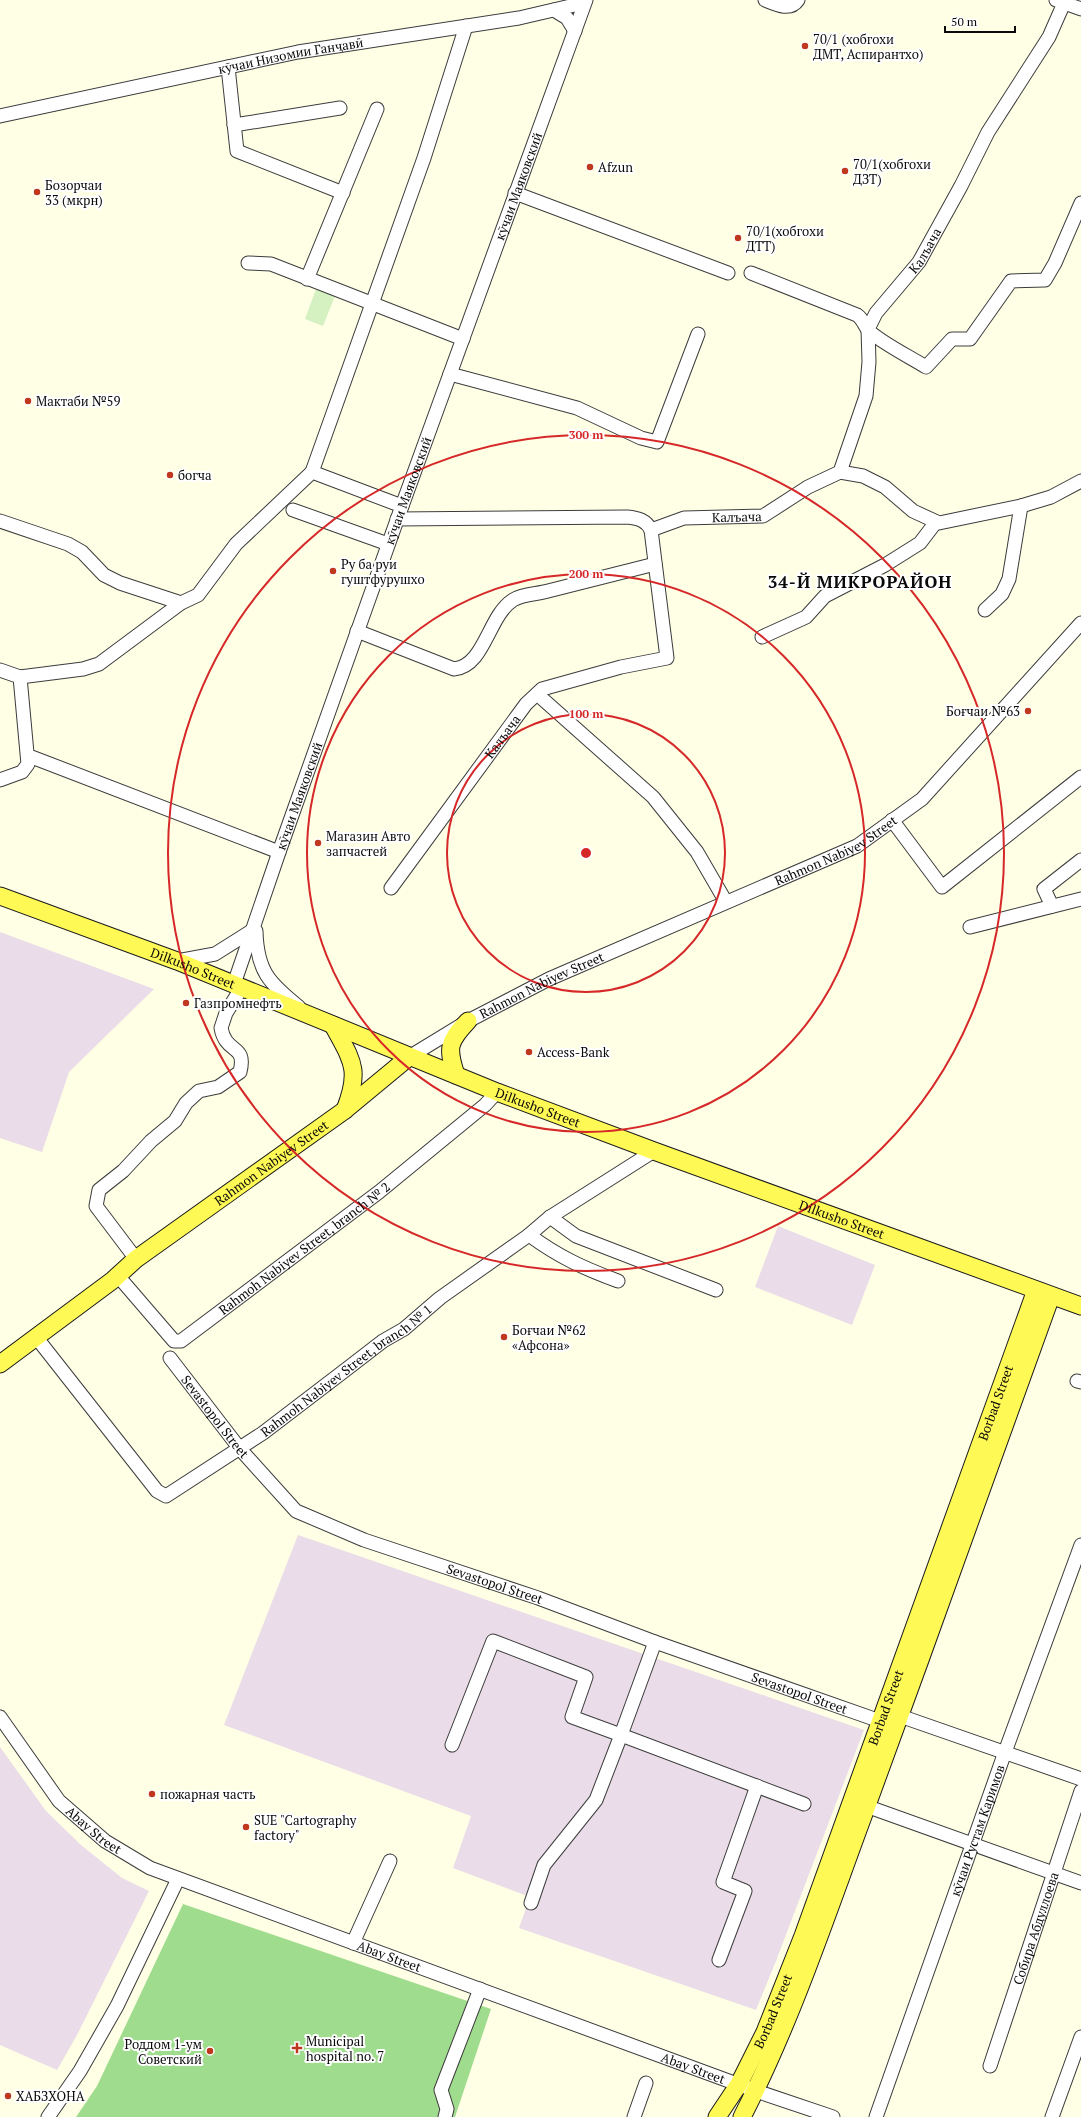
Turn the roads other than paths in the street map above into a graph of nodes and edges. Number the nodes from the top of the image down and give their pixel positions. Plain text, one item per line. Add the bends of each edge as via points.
1 (582, 0) edge
2 (586, 0) edge
3 (765, 0) edge
4 (798, 0) edge
5 (1060, 2) edge
6 (1081, 9) edge
7 (554, 10) junction
8 (466, 26) junction
9 (575, 30) junction
10 (228, 67) junction
11 (340, 108) dead end
12 (377, 108) dead end
13 (0, 116) edge
14 (234, 125) junction
15 (343, 192) junction
16 (515, 194) junction
17 (1081, 203) edge
18 (248, 263) dead end
19 (728, 273) dead end
20 (751, 273) dead end
21 (307, 279) junction
22 (372, 304) junction
23 (868, 329) junction
24 (698, 334) dead end
25 (462, 339) junction
26 (450, 374) junction
27 (312, 472) junction
28 (840, 472) junction
29 (1081, 481) edge
30 (402, 506) junction
31 (1021, 506) junction
32 (293, 510) dead end
33 (397, 519) junction
34 (0, 521) edge
35 (936, 522) junction
36 (651, 530) junction
37 (388, 544) junction
38 (655, 564) junction
39 (181, 603) junction
40 (985, 610) dead end
41 (1081, 623) edge
42 (357, 631) junction
43 (762, 637) dead end
44 (0, 670) edge
45 (20, 677) junction
46 (537, 694) junction
47 (29, 756) junction
48 (1081, 777) edge
49 (0, 780) edge
50 (892, 820) junction
51 (278, 852) junction
52 (1081, 860) edge
53 (391, 888) dead end
54 (0, 896) edge
55 (1081, 899) edge
56 (726, 902) junction
57 (1052, 906) junction
58 (254, 926) junction
59 (970, 927) dead end
60 (177, 961) junction
61 (238, 986) junction
62 (308, 1014) junction
63 (468, 1021) junction
64 (333, 1025) junction
65 (409, 1057) junction
66 (456, 1076) junction
67 (497, 1092) junction
68 (345, 1110) junction
69 (654, 1151) junction
70 (550, 1217) junction
71 (529, 1235) junction
72 (136, 1260) junction
73 (118, 1276) junction
74 (618, 1281) dead end
75 (716, 1290) dead end
76 (1044, 1293) junction
77 (1081, 1306) edge
78 (36, 1337) junction
79 (170, 1358) dead end
80 (0, 1364) edge
81 (240, 1449) junction
82 (1081, 1545) edge
83 (655, 1642) junction
84 (900, 1716) junction
85 (0, 1717) edge
86 (880, 1721) junction
87 (621, 1735) junction
88 (452, 1745) dead end
89 (1005, 1752) junction
90 (1081, 1779) edge
91 (757, 1786) junction
92 (1081, 1791) edge
93 (804, 1804) dead end
94 (866, 1806) junction
95 (973, 1844) junction
96 (390, 1861) dead end
97 (1054, 1873) junction
98 (178, 1880) junction
99 (1081, 1883) edge
100 (531, 1903) dead end
101 (354, 1943) junction
102 (719, 1960) dead end
103 (480, 1989) junction
104 (1081, 2037) edge
105 (990, 2066) dead end
106 (646, 2083) dead end
107 (739, 2084) junction
108 (756, 2091) junction
109 (48, 2117) edge
110 (445, 2117) edge
111 (634, 2117) edge
112 (717, 2117) edge
113 (742, 2117) edge
114 (833, 2117) edge
115 (876, 2117) edge
116 (1052, 2117) edge

1 - 7 street, кӯчаи Низомии Ганҷавӣ via 575,5
2 - 9 street, кӯчаи Маяковский
3 - 4 street via 790,6
5 - 6 street
5 - 23 street, Калъача via 1049,37 988,132 919,262 876,313
7 - 8 street, кӯчаи Низомии Ганҷавӣ
7 - 9 street via 567,18
8 - 10 street, кӯчаи Низомии Ганҷавӣ via 298,52
8 - 22 street via 424,158
9 - 16 street, кӯчаи Маяковский
10 - 13 street, кӯчаи Низомии Ганҷавӣ
10 - 14 street
11 - 14 street
12 - 15 street
14 - 15 street via 237,151
15 - 21 street
16 - 19 street
16 - 25 street, кӯчаи Маяковский
17 - 23 street via 1045,280 1011,281 970,339 952,339 926,367
18 - 21 street via 270,264
20 - 23 street via 857,315
21 - 22 street
22 - 25 street
22 - 27 street
23 - 28 street, Калъача via 866,396
24 - 26 street via 657,442 641,438 577,408
25 - 26 street, кӯчаи Маяковский
26 - 30 street, кӯчаи Маяковский
27 - 30 street
27 - 39 street via 236,544 198,595
28 - 35 street via 863,476 884,487 913,511
28 - 36 street, Калъача via 808,487 763,516 684,518
29 - 31 street via 1051,497
30 - 33 street, кӯчаи Маяковский
31 - 35 street
31 - 40 street via 1009,579 1002,594
32 - 37 street
33 - 36 street via 628,517 639,518 648,524
33 - 37 street, кӯчаи Маяковский
34 - 39 street via 68,544 82,552 104,575 120,583
35 - 43 street via 920,543 885,565 824,596 806,617
36 - 38 street, Калъача
37 - 42 street, кӯчаи Маяковский
38 - 42 street via 513,600 495,619 488,637 467,666 461,669 454,669
38 - 46 street, Калъача via 667,658 575,679 542,689
39 - 45 street via 99,664 83,669
41 - 50 street, Rahmon Nabiyev Street via 922,798
42 - 51 street, кӯчаи Маяковский
44 - 45 street
45 - 47 street
46 - 53 street, Калъача via 526,704
46 - 56 street via 653,797 698,852
47 - 49 street via 28,764 22,772
47 - 51 street
48 - 50 street via 942,887
50 - 56 street, Rahmon Nabiyev Street via 857,846
51 - 58 street, кӯчаи Маяковский
52 - 57 street via 1044,889
54 - 60 main road, Dilkusho Street
55 - 57 street
56 - 63 street, Rahmon Nabiyev Street via 556,975
57 - 59 street
58 - 60 street via 215,954
58 - 61 street, кӯчаи Маяковский
58 - 62 street via 256,948 263,971 274,988
60 - 61 main road, Dilkusho Street
61 - 62 main road, Dilkusho Street
61 - 72 street, кӯчаи Маяковский via 221,1028 228,1044 240,1053 243,1060 240,1072 218,1087 199,1091 186,1103 175,1121 151,1141 123,1171 99,1190 96,1206
62 - 64 main road, Dilkusho Street
63 - 65 street, Rahmon Nabiyev Street
63 - 66 main road via 454,1036 450,1047
64 - 65 main road, Dilkusho Street
64 - 68 main road via 351,1058 355,1074
65 - 66 main road, Dilkusho Street
65 - 68 main road, Rahmon Nabiyev Street
66 - 67 main road, Dilkusho Street
67 - 69 main road, Dilkusho Street
67 - 73 street, Rahmoh Nabiyev Street, branch № 2 via 485,1105 379,1192 181,1342 174,1341
68 - 72 main road, Rahmon Nabiyev Street
69 - 70 street, Rahmoh Nabiyev Street, branch № 1
69 - 76 main road, Dilkusho Street
70 - 71 street, Rahmoh Nabiyev Street, branch № 1
70 - 75 street via 576,1236
71 - 74 street via 576,1265
71 - 81 street, Rahmoh Nabiyev Street, branch № 1 via 440,1298 404,1329 383,1341
72 - 73 main road, Rahmon Nabiyev Street
73 - 78 main road, Rahmon Nabiyev Street
76 - 77 main road, Dilkusho Street
76 - 84 main road, Borbad Street
76 - 86 main road, Borbad Street
78 - 80 main road, Rahmon Nabiyev Street
78 - 81 street, Rahmoh Nabiyev Street, branch № 1 via 161,1494 166,1496
79 - 81 street, Sevastopol Street
81 - 83 street, Sevastopol Street via 296,1511 364,1540 538,1598
82 - 89 street, кӯчаи Рустам Каримов
83 - 86 street, Sevastopol Street
83 - 87 street
84 - 89 street
84 - 94 main road, Borbad Street
85 - 98 street, Abay Street via 59,1801 105,1841 150,1868
86 - 107 main road, Borbad Street via 803,1936 765,2032
87 - 88 street via 572,1717 586,1677 493,1640
87 - 91 street
87 - 100 street via 596,1800 544,1865
89 - 90 street
89 - 95 street, кӯчаи Рустам Каримов
91 - 93 street
91 - 102 street via 723,1882 745,1890
92 - 97 street, Собира Абдуллоева
94 - 95 street
94 - 108 main road, Borbad Street via 795,1999
95 - 97 street
95 - 115 street, кӯчаи Рустам Каримов
96 - 101 street
97 - 99 street
97 - 105 street, Собира Абдуллоева
98 - 101 street, Abay Street
98 - 109 street via 117,2006 80,2071
101 - 103 street, Abay Street
103 - 107 street, Abay Street
103 - 110 street via 441,2090 447,2110
104 - 116 street
106 - 111 street
107 - 108 street, Abay Street
107 - 112 main road, Borbad Street
108 - 113 main road, Borbad Street
108 - 114 street, Abay Street

